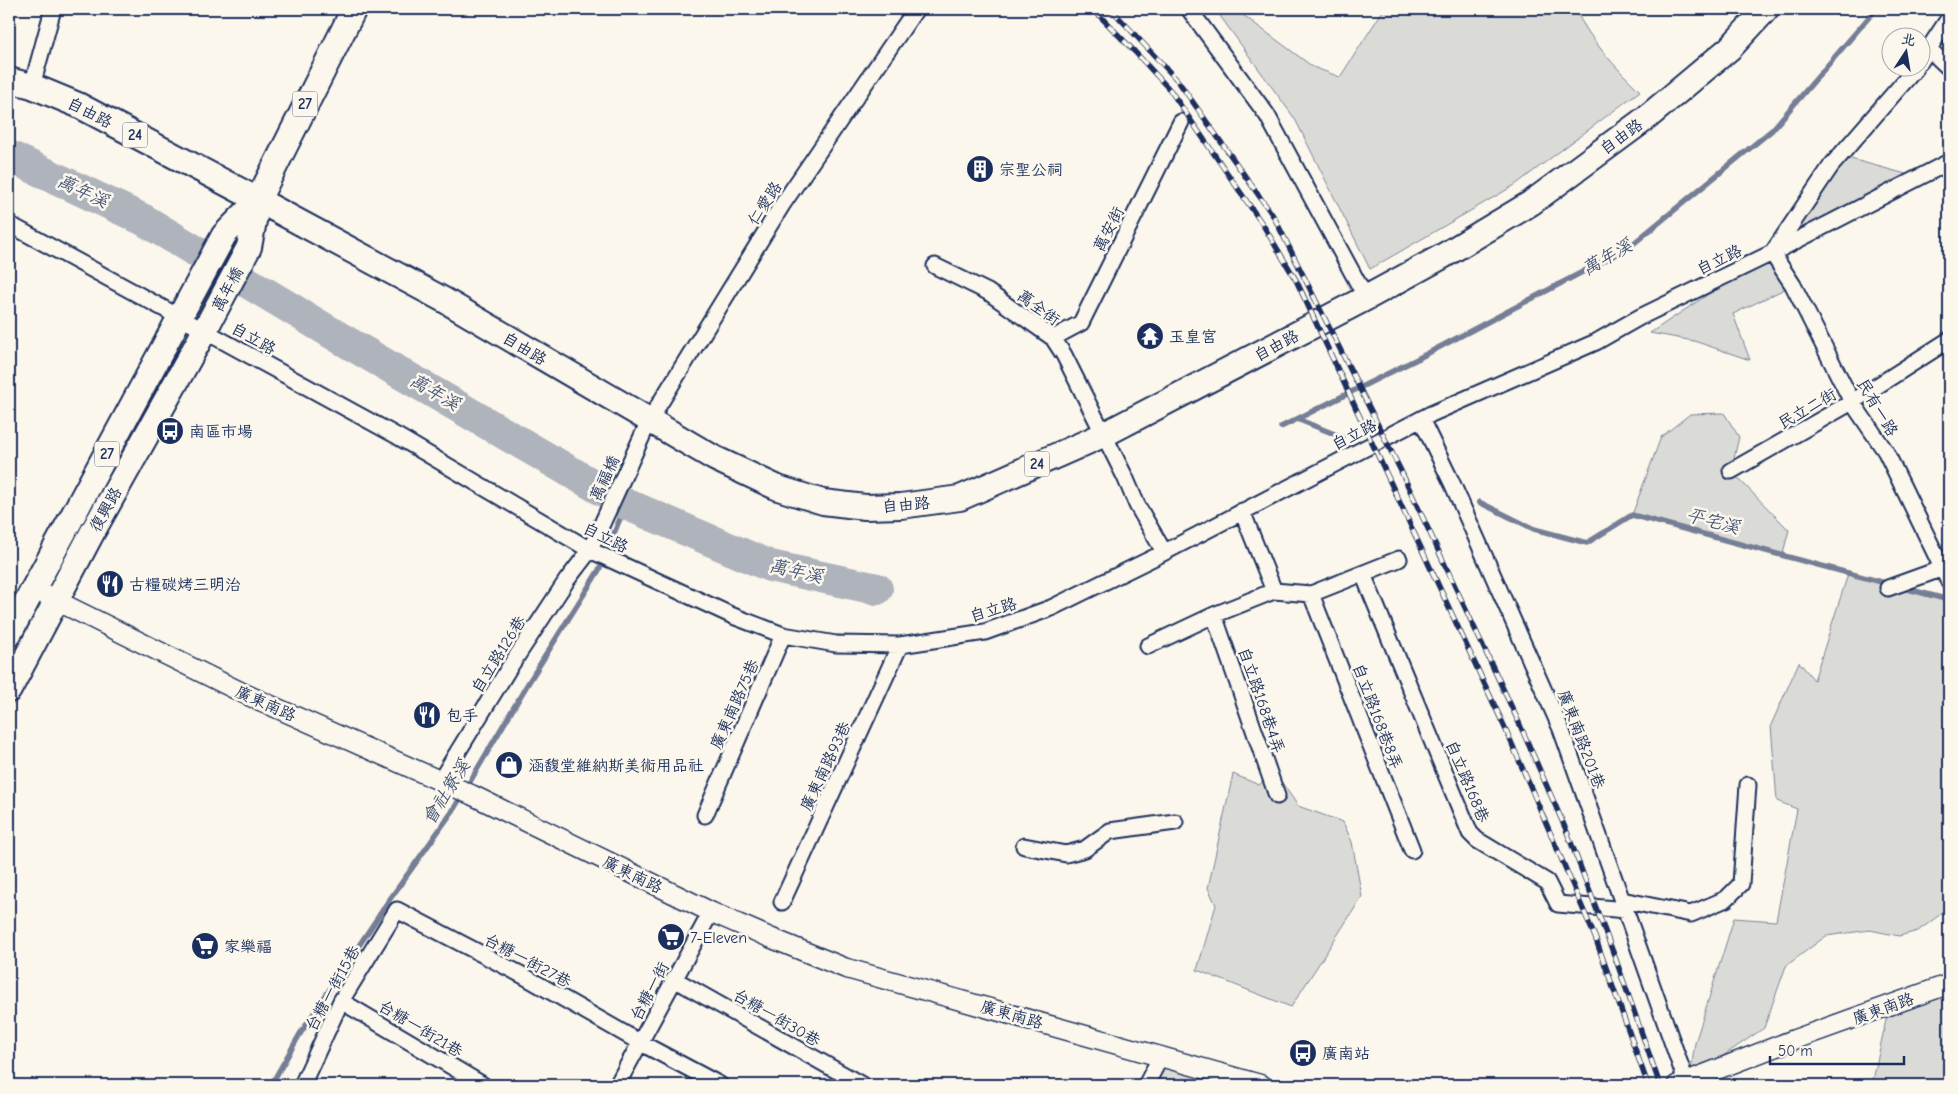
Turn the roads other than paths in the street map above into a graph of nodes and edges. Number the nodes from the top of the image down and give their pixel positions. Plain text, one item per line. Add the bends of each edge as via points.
1 (53, 9) edge
2 (354, 9) edge
3 (916, 9) edge
4 (1189, 9) edge
5 (1766, 9) edge
6 (1949, 18) edge
7 (1930, 47) edge
8 (1930, 58) edge
9 (1949, 68) edge
10 (1907, 78) edge
11 (9, 80) edge
12 (32, 86) junction
13 (1181, 122) dead end
14 (1949, 162) edge
15 (258, 200) junction
16 (9, 224) edge
17 (1772, 253) junction
18 (935, 266) dead end
19 (1366, 298) junction
20 (179, 317) junction
21 (204, 331) junction
22 (1053, 338) junction
23 (1949, 340) edge
24 (1852, 402) junction
25 (1421, 420) junction
26 (649, 421) junction
27 (1103, 435) junction
28 (1731, 471) dead end
29 (1242, 511) junction
30 (590, 550) junction
31 (1164, 552) junction
32 (1399, 559) dead end
33 (1947, 572) edge
34 (1363, 574) junction
35 (1888, 588) dead end
36 (32, 589) junction
37 (1274, 591) junction
38 (1311, 594) junction
39 (56, 601) junction
40 (1214, 615) junction
41 (9, 634) edge
42 (783, 635) junction
43 (900, 645) junction
44 (1148, 646) dead end
45 (9, 690) edge
46 (440, 781) junction
47 (1748, 785) dead end
48 (1277, 796) dead end
49 (705, 815) dead end
50 (1175, 822) dead end
51 (1024, 846) dead end
52 (1412, 850) dead end
53 (782, 902) dead end
54 (1624, 905) junction
55 (397, 910) joint
56 (711, 912) junction
57 (674, 979) junction
58 (1949, 984) edge
59 (341, 1001) junction
60 (641, 1042) junction
61 (1161, 1056) junction
62 (1681, 1083) edge
63 (302, 1085) edge
64 (483, 1085) edge
65 (617, 1085) edge
66 (720, 1085) edge
67 (862, 1085) edge
68 (1146, 1085) edge
69 (1262, 1085) edge

1 - 12 street
2 - 15 main road, 27
3 - 26 street, 仁愛路 via 782,205
4 - 19 street via 1267,116
5 - 19 main road, 自由路 / 24 via 1730,48 1644,120 1531,204
6 - 7 street
8 - 9 street
10 - 17 street, 自立路 via 1831,166
11 - 12 main road, 自由路 / 24
12 - 15 main road, 自由路 / 24 via 78,105
13 - 22 street, 萬安街 via 1081,323
14 - 17 street
15 - 20 main road, 萬年橋 / 27 via 224,235
15 - 21 main road, 萬年橋 / 27 via 249,247
15 - 26 main road, 自由路 / 24 via 444,300
16 - 20 street, 自立路
17 - 24 street, 民有一路 via 1793,285
17 - 25 street, 自立路 via 1596,342
18 - 22 street, 萬全街 via 988,292
19 - 27 main road, 自由路 / 24
20 - 21 street, 自立路
20 - 36 main road, 復興路 / 27
21 - 30 street, 自立路 via 455,469
21 - 39 main road, 復興路 / 27
22 - 27 street, 萬全街
23 - 24 street, 民立二街
24 - 28 street, 民立二街
24 - 33 street, 民有一路 via 1886,452 1915,515
25 - 29 street, 自立路
25 - 54 street, 廣東南路201巷 via 1561,729
26 - 27 main road, 自由路 / 24 via 714,458 778,488 824,502 865,507 960,498
26 - 30 street, 萬福橋
27 - 31 street, 萬全街
29 - 31 street, 自立路
29 - 37 street
30 - 42 street, 自立路 via 733,616
30 - 46 street, 自立路126巷 via 509,668
31 - 43 street, 自立路 via 1051,608 985,632
32 - 34 street
33 - 35 street
34 - 38 street
34 - 54 street, 自立路168巷 via 1470,833 1548,882 1558,904
36 - 39 street, 廣東南路
36 - 41 main road, 復興路 / 27
37 - 38 street
37 - 40 street
38 - 52 street, 自立路168巷8弄
39 - 45 main road, 復興路 / 27
39 - 46 street, 廣東南路 via 245,694
40 - 44 street
40 - 48 street, 自立路168巷4弄
42 - 43 street, 自立路 via 836,644
42 - 49 street, 廣東南路75巷
43 - 53 street, 廣東南路93巷
46 - 56 street, 廣東南路
47 - 54 street via 1741,884 1726,899 1691,914
50 - 51 street via 1110,831 1085,849 1066,854
54 - 62 street, 廣東南路201巷
55 - 59 street, 台糖一街15巷
55 - 60 street, 台糖一街27巷
56 - 57 street, 台糖一街
56 - 61 street, 廣東南路 via 845,968
57 - 60 street, 台糖一街
57 - 67 street, 台糖一街30巷
58 - 62 street, 廣東南路
59 - 63 street, 台糖一街15巷
59 - 64 street, 台糖一街21巷
60 - 65 street, 台糖一街
60 - 66 street, 台糖一街27巷
61 - 68 street
61 - 69 street, 廣東南路

